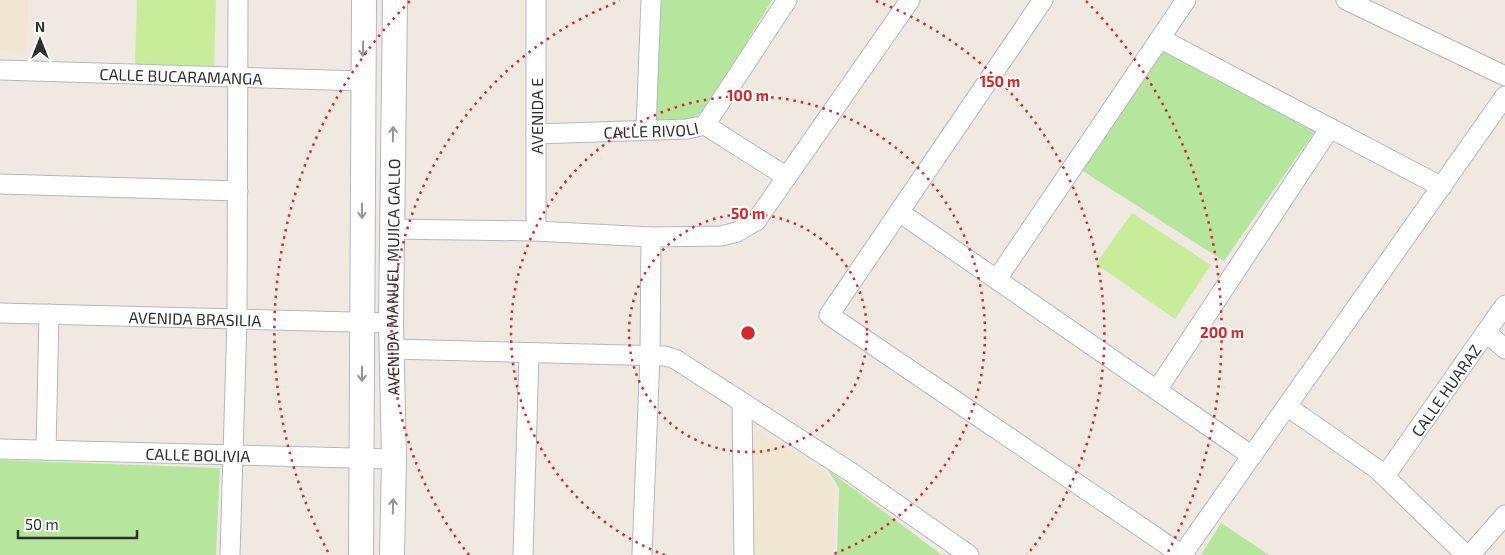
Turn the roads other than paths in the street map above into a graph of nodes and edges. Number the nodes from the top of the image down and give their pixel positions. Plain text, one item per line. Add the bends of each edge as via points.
1 (238, 0) edge
2 (364, 0) edge
3 (395, 0) edge
4 (536, 0) edge
5 (651, 0) edge
6 (787, 0) edge
7 (910, 0) edge
8 (1042, 0) edge
9 (1186, 0) edge
10 (1346, 0) edge
11 (1162, 39) junction
12 (0, 70) edge
13 (1505, 76) edge
14 (238, 77) junction
15 (363, 81) junction
16 (1505, 96) edge
17 (705, 125) junction
18 (1330, 128) junction
19 (646, 130) junction
20 (536, 134) junction
21 (787, 178) junction
22 (0, 184) edge
23 (1442, 187) junction
24 (238, 191) junction
25 (900, 212) junction
26 (392, 229) junction
27 (536, 232) junction
28 (651, 237) junction
29 (997, 279) junction
30 (1505, 305) edge
31 (0, 313) edge
32 (48, 314) junction
33 (237, 319) junction
34 (362, 322) junction
35 (391, 323) junction
36 (1486, 332) junction
37 (1505, 349) edge
38 (391, 350) junction
39 (529, 354) junction
40 (650, 355) junction
41 (1157, 390) junction
42 (742, 403) junction
43 (1288, 407) junction
44 (0, 449) edge
45 (46, 450) junction
46 (233, 455) junction
47 (1252, 456) junction
48 (362, 458) junction
49 (394, 459) junction
50 (1385, 476) junction
51 (1505, 515) edge
52 (230, 555) edge
53 (361, 555) edge
54 (392, 555) edge
55 (523, 555) edge
56 (642, 555) edge
57 (744, 555) edge
58 (969, 555) edge
59 (1182, 555) edge
60 (1468, 555) edge

1 - 14 street
2 -> 15 street, AVENIDA MANUEL MUJICA GALLO
26 -> 3 street, AVENIDA MANUEL MUJICA GALLO
4 - 20 street, AVENIDA E
5 - 19 street
6 - 17 street, CALLE RIVOLI
7 - 21 street
8 - 25 street
9 - 11 street
10 - 13 street
11 - 18 street
11 - 29 street
12 - 14 street, CALLE BUCARAMANGA
14 - 15 street, CALLE BUCARAMANGA
14 - 24 street
15 -> 34 street, AVENIDA MANUEL MUJICA GALLO
16 - 23 street
17 - 19 street, CALLE RIVOLI
17 - 21 street
18 - 23 street
18 - 41 street
19 - 20 street, CALLE RIVOLI
20 - 27 street, AVENIDA E
21 - 28 street via 756,221 737,232 720,236
22 - 24 street
23 - 43 street
24 - 33 street
25 - 29 street
25 - 59 street via 829,315
26 - 27 street
26 - 35 street, AVENIDA MANUEL MUJICA GALLO
27 - 28 street
28 - 40 street
29 - 41 street
30 - 36 street, CALLE HUARAZ
31 - 32 street, AVENIDA BRASILIA
32 - 33 street, AVENIDA BRASILIA
32 - 45 street
33 - 34 street, AVENIDA BRASILIA
33 - 46 street
34 - 35 street, AVENIDA BRASILIA
34 -> 48 street, AVENIDA MANUEL MUJICA GALLO
35 - 38 street, AVENIDA MANUEL MUJICA GALLO
36 - 37 street
36 - 50 street, CALLE HUARAZ
38 - 39 street
38 - 49 street, AVENIDA MANUEL MUJICA GALLO
39 - 40 street
39 - 55 street
40 - 42 street via 675,360
40 - 56 street
41 - 47 street
42 - 57 street
42 - 58 street via 852,473
43 - 47 street
43 - 50 street
44 - 45 street, CALLE BOLIVIA
45 - 46 street, CALLE BOLIVIA
46 - 48 street, CALLE BOLIVIA
46 - 52 street
47 - 59 street
48 - 49 street, CALLE BOLIVIA
48 - 53 street, AVENIDA MANUEL MUJICA GALLO
54 -> 49 street, AVENIDA MANUEL MUJICA GALLO
50 - 60 street
51 - 60 street

